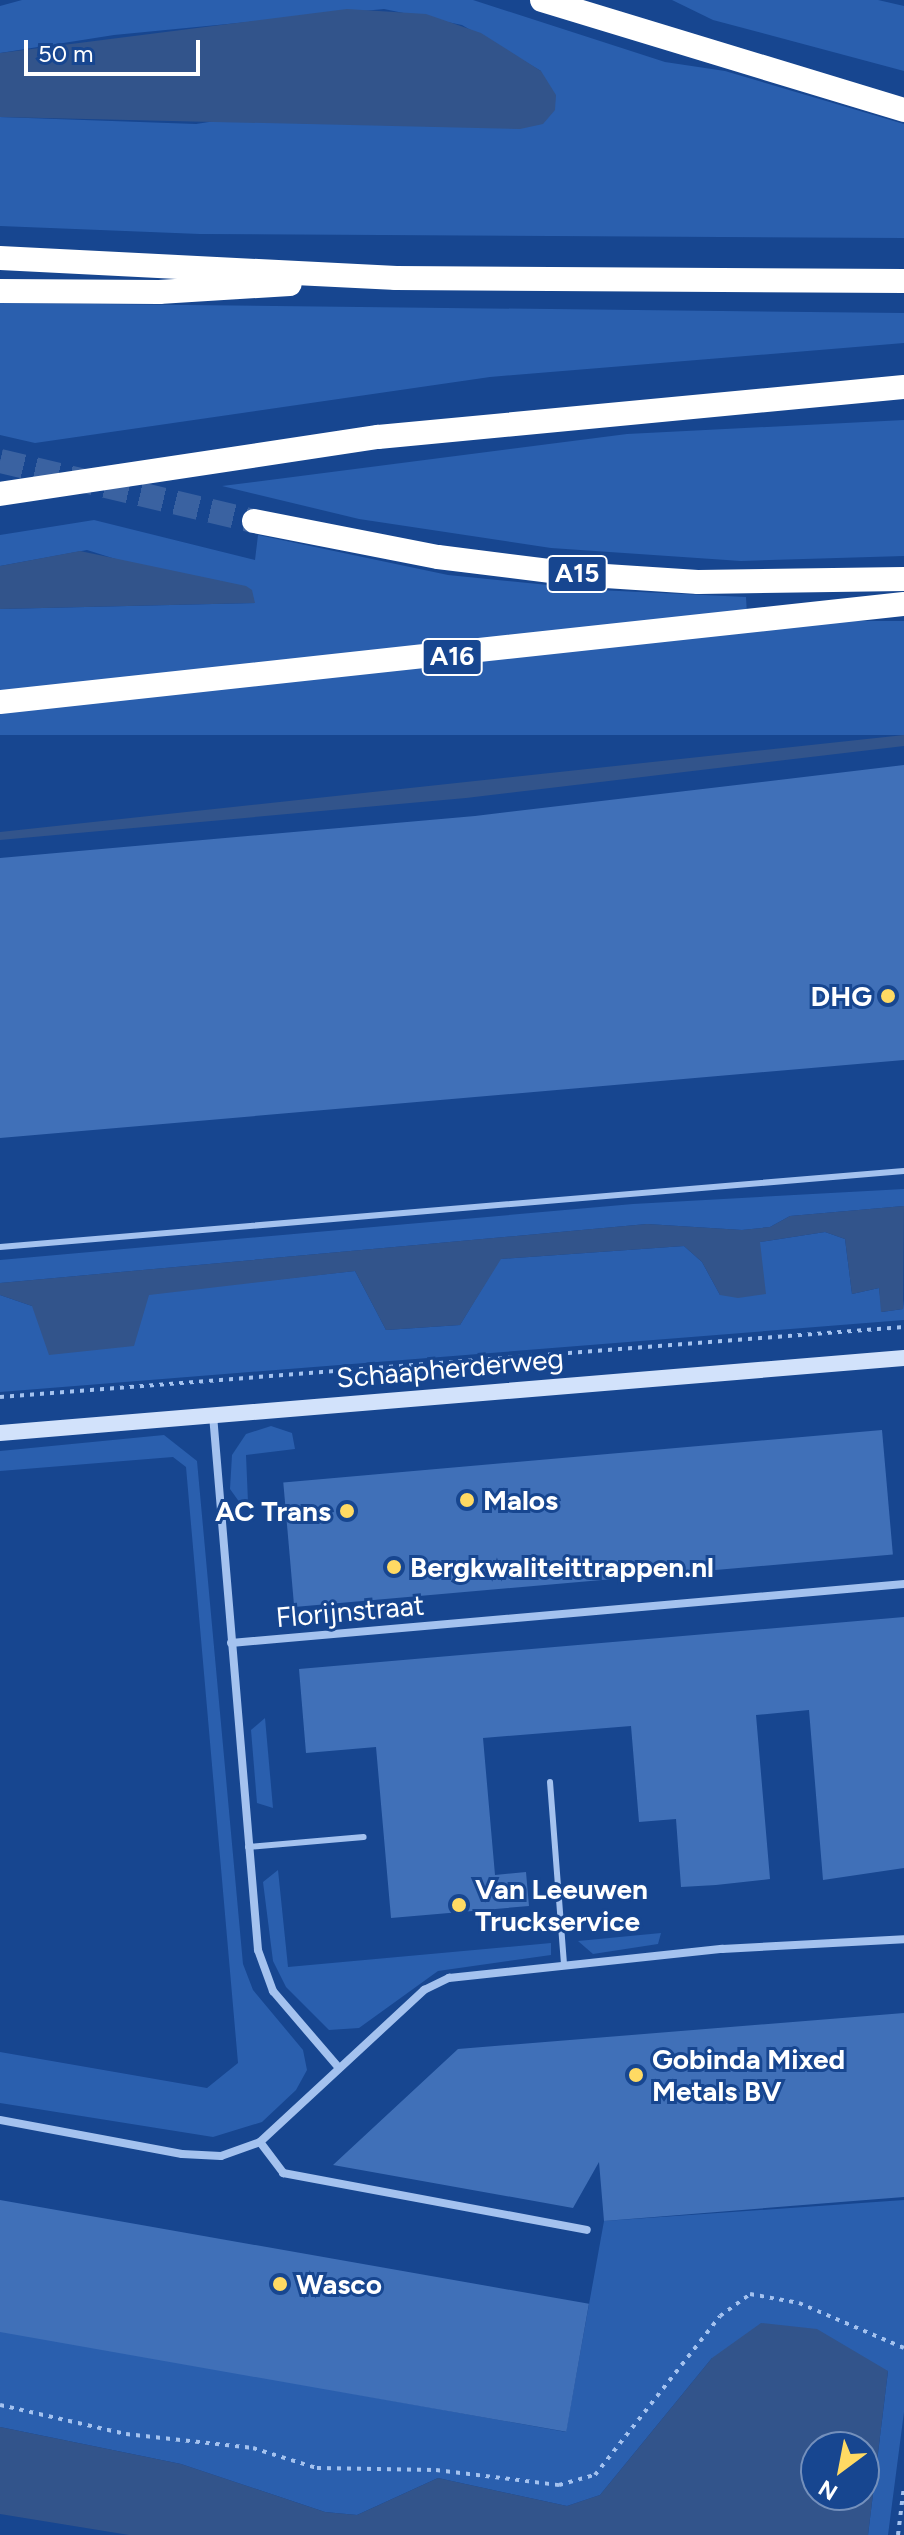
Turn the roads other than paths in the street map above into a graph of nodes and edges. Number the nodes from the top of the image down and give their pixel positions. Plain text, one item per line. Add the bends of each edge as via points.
1 (542, 0) edge
2 (904, 110) edge
3 (0, 258) edge
4 (396, 278) junction
5 (904, 281) edge
6 (0, 291) edge
7 (904, 387) edge
8 (0, 494) edge
9 (254, 521) tunnel mouth
10 (904, 579) edge
11 (904, 604) edge
12 (0, 702) edge
13 (904, 1171) edge
14 (0, 1247) edge
15 (904, 1358) edge
16 (213, 1414) junction
17 (0, 1433) edge
18 (904, 1584) edge
19 (231, 1643) junction
20 (550, 1782) dead end
21 (364, 1837) dead end
22 (248, 1847) junction
23 (904, 1939) edge
24 (564, 1963) junction
25 (339, 2068) junction
26 (0, 2120) edge
27 (260, 2142) junction
28 (587, 2230) dead end

1 - 2 highway
3 - 4 highway
4 - 5 highway
4 - 6 highway via 159,292
7 - 8 highway, bridge via 378,437
9 - 10 highway, A15 via 438,557 575,574 698,582
11 - 12 highway, A16
13 - 14 lane
15 - 16 street, Schaapherderweg
16 - 17 street, Schaapherderweg
16 - 19 street
18 - 19 street, Florijnstraat
19 - 22 street
20 - 24 lane
21 - 22 lane
22 - 25 street via 264,1973
23 - 24 street
24 - 25 street via 449,1978 424,1990
25 - 27 street
26 - 27 street via 203,2157
27 - 28 street via 283,2173

